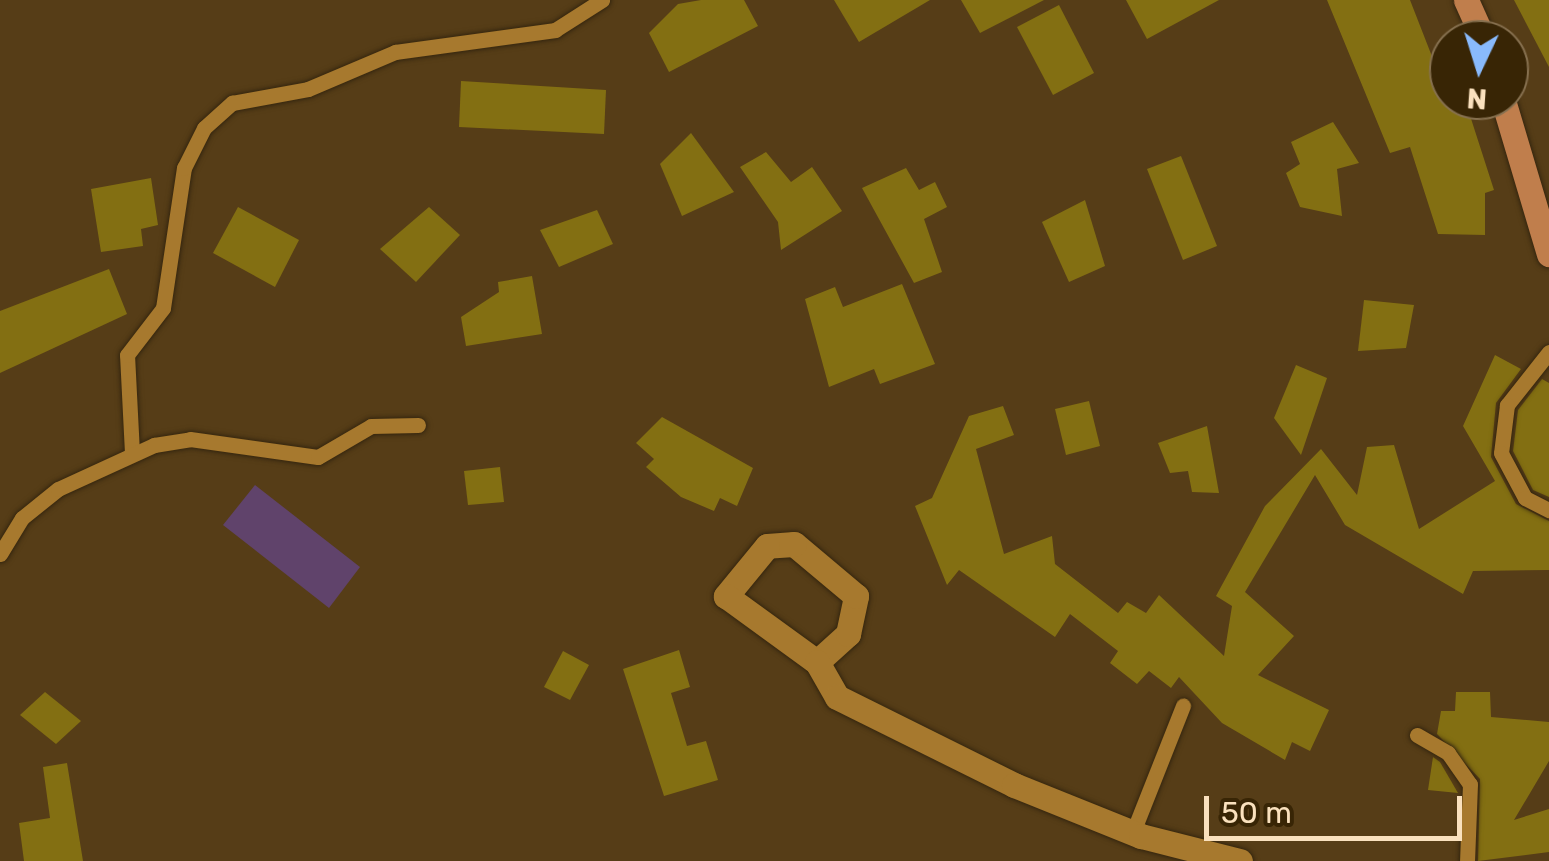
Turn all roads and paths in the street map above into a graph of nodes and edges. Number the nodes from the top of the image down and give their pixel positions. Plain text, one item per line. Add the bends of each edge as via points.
1 (602, 0) edge
2 (1510, 120) edge
3 (1549, 254) edge
4 (1548, 354) edge
5 (418, 425) dead end
6 (132, 453) junction
7 (1549, 510) edge
8 (0, 554) edge
9 (817, 662) junction
10 (1183, 706) dead end
11 (1417, 736) dead end
12 (1133, 832) junction
13 (1240, 861) edge
14 (1467, 861) edge

1 - 6 lane via 555,30 395,52 308,89 232,103 204,128 184,168 163,308 127,355
2 - 3 main road
4 - 7 lane via 1507,405 1501,452 1525,498
5 - 6 lane via 371,426 318,457 190,439
6 - 8 lane via 58,490 22,518
9 - 9 street via 848,634 856,596 794,544 767,546 726,596
9 - 12 street via 836,697
10 - 12 lane
11 - 14 lane via 1448,753 1470,784
12 - 13 street

